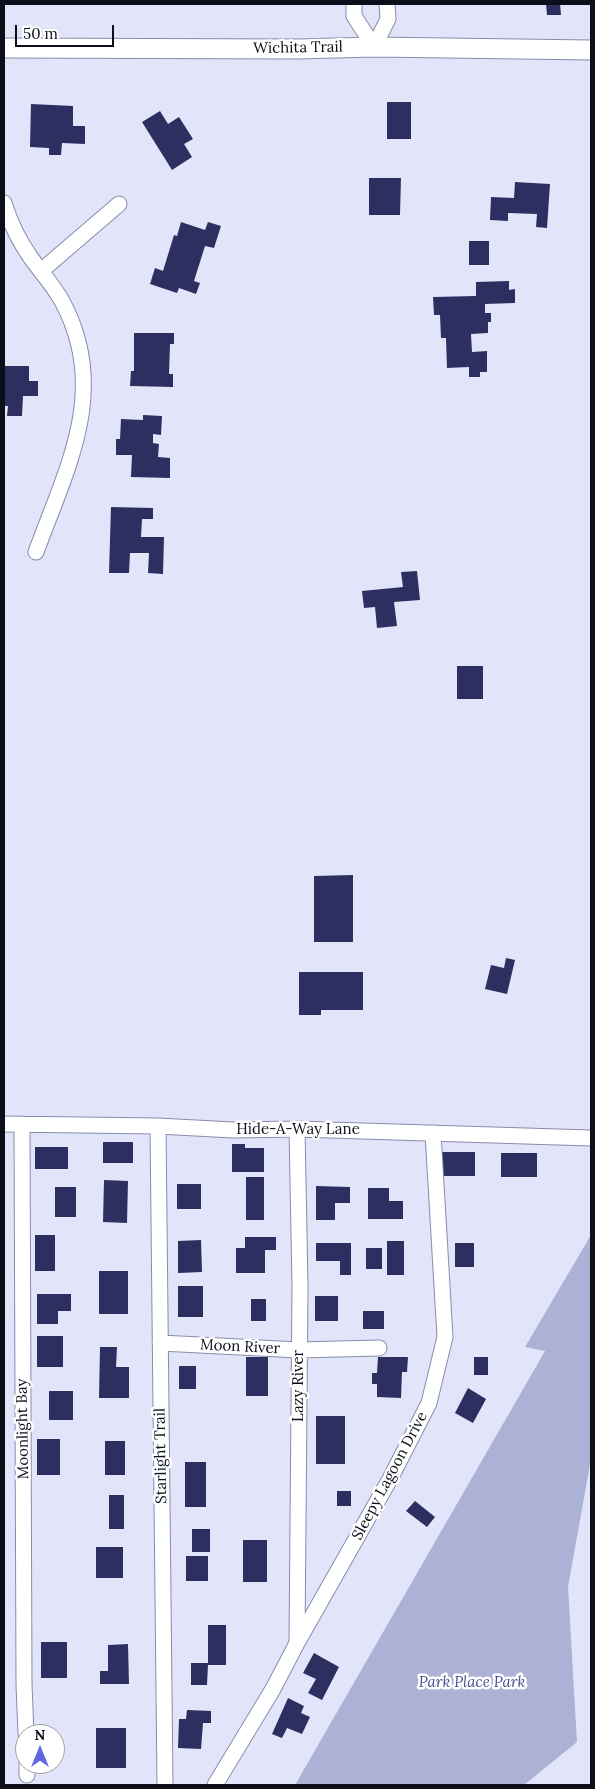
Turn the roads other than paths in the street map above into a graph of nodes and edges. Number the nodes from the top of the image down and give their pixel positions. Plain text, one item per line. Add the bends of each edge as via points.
1 (354, 4) edge
2 (387, 4) edge
3 (374, 47) junction
4 (4, 48) edge
5 (591, 50) edge
6 (4, 203) edge
7 (119, 204) dead end
8 (41, 271) junction
9 (36, 552) dead end
10 (4, 1124) edge
11 (22, 1124) junction
12 (158, 1126) junction
13 (297, 1129) junction
14 (433, 1133) junction
15 (591, 1138) edge
16 (160, 1343) junction
17 (379, 1348) dead end
18 (299, 1350) junction
19 (297, 1643) junction
20 (26, 1724) edge
21 (165, 1785) edge
22 (215, 1785) edge

1 - 3 street via 354,16
2 - 3 street via 388,19
3 - 4 street, Wichita Trail
3 - 5 street, Wichita Trail
6 - 8 street via 19,238
7 - 8 street
8 - 9 street via 62,301 74,329 81,354 84,387 76,440
10 - 11 street, Hide-A-Way Lane
11 - 12 street, Hide-A-Way Lane
11 - 20 street, Moonlight Bay
12 - 13 street, Hide-A-Way Lane
12 - 16 street, Starlight Trail
13 - 14 street, Hide-A-Way Lane
13 - 18 street, Lazy River
14 - 15 street, Hide-A-Way Lane
14 - 19 street, Sleepy Lagoon Drive via 445,1337 429,1403
16 - 18 street, Moon River
16 - 21 street, Starlight Trail
17 - 18 street, Moon River
18 - 19 street, Lazy River
19 - 22 street, Sleepy Lagoon Drive

